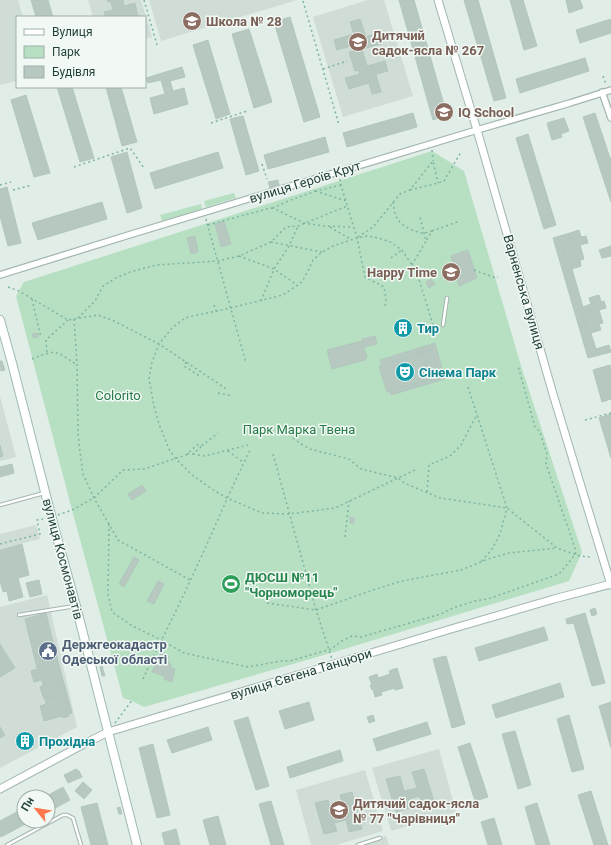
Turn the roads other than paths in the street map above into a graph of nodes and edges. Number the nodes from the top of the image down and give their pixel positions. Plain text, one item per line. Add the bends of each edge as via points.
1 (438, 0) edge
2 (611, 90) edge
3 (602, 92) junction
4 (611, 118) edge
5 (477, 130) junction
6 (0, 274) edge
7 (447, 298) dead end
8 (0, 320) edge
9 (443, 325) dead end
10 (45, 492) junction
11 (0, 505) edge
12 (611, 584) edge
13 (76, 606) junction
14 (19, 616) dead end
15 (108, 732) junction
16 (0, 789) edge
17 (380, 838) dead end
18 (7, 845) edge
19 (81, 845) edge
20 (137, 845) edge
21 (358, 845) edge

1 - 5 street, Варненська вулиця
2 - 3 street, вулиця Героїв Крут
3 - 4 street
3 - 5 street, вулиця Героїв Крут
5 - 6 street, вулиця Героїв Крут
5 - 12 street, Варненська вулиця
7 - 9 lane
8 - 10 main road, вулиця Космонавтів
10 - 11 lane
10 - 13 main road, вулиця Космонавтів
12 - 15 street, вулиця Євгена Танцюри
13 - 14 lane
13 - 15 main road, вулиця Космонавтів
15 - 16 street, вулиця Євгена Танцюри
15 - 20 main road, вулиця Космонавтів
17 - 21 lane
18 - 19 lane via 63,815 73,818

